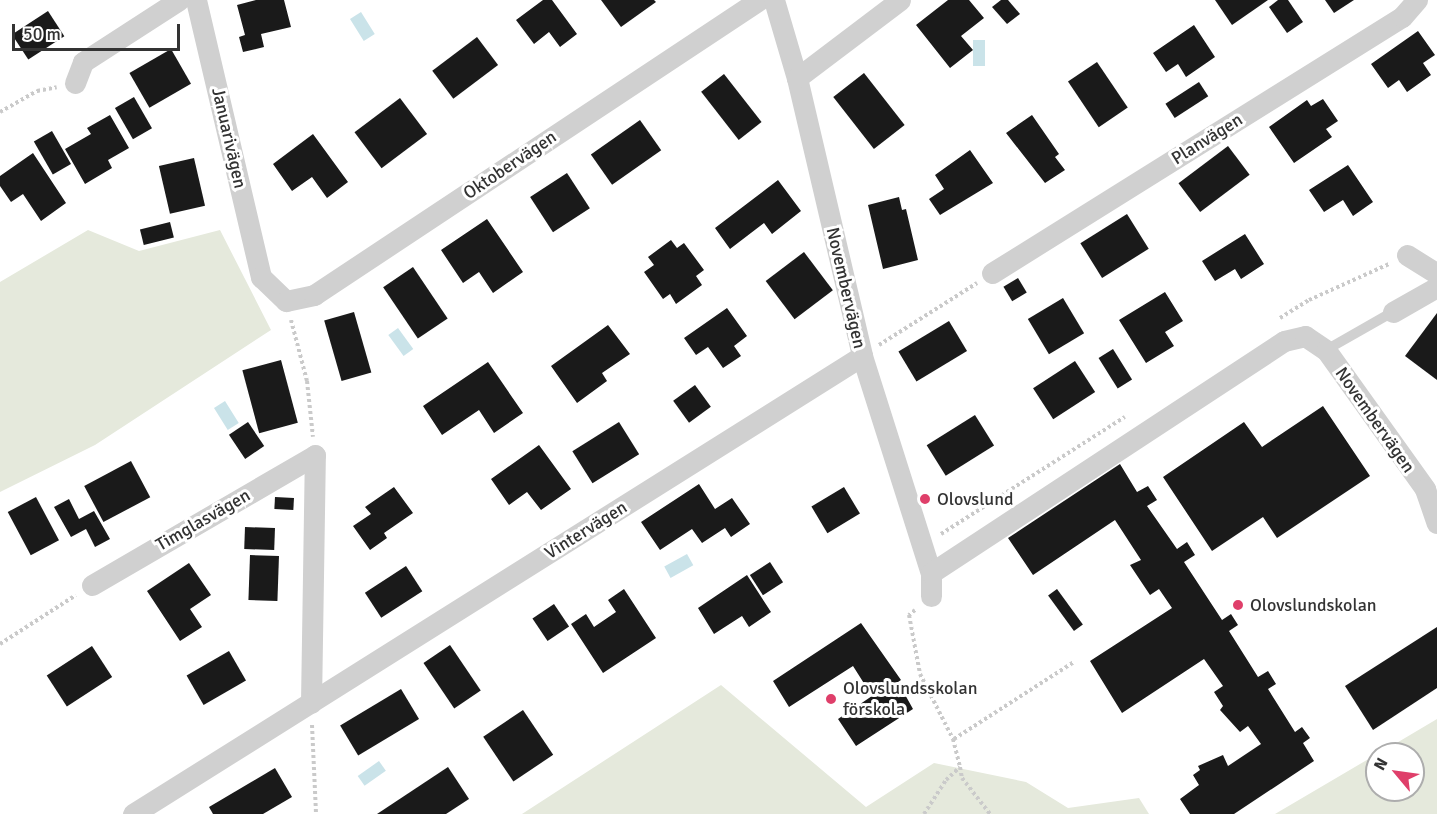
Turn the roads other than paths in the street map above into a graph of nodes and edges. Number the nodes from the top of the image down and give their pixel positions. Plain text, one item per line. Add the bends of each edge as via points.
1 (178, 0) edge
2 (196, 0) edge
3 (759, 0) edge
4 (774, 0) edge
5 (900, 0) edge
6 (1418, 0) edge
7 (797, 78) junction
8 (75, 83) road end
9 (1407, 255) dead end
10 (992, 273) road end
11 (1437, 274) edge
12 (1437, 287) edge
13 (286, 301) joint
14 (1393, 312) joint
15 (1326, 350) junction
16 (861, 352) junction
17 (1437, 523) edge
18 (931, 573) junction
19 (92, 585) road end
20 (932, 596) road end
21 (311, 703) junction
22 (132, 814) edge

1 - 8 street via 83,62
2 - 13 street, Januarivägen via 261,277
3 - 13 street, Oktobervägen via 314,296
4 - 7 street, Novembervägen
5 - 7 street
6 - 10 street, Planvägen via 1402,17
7 - 16 street, Novembervägen
9 - 11 street
12 - 14 street
14 - 15 lane, Novembervägen
15 - 17 street, Novembervägen via 1425,489
15 - 18 street, Novembervägen via 1305,336 1284,341
16 - 18 street, Novembervägen
16 - 21 street, Vintervägen
18 - 20 street, Novembervägen
19 - 21 street, Timglasvägen via 315,455
21 - 22 street, Vintervägen

